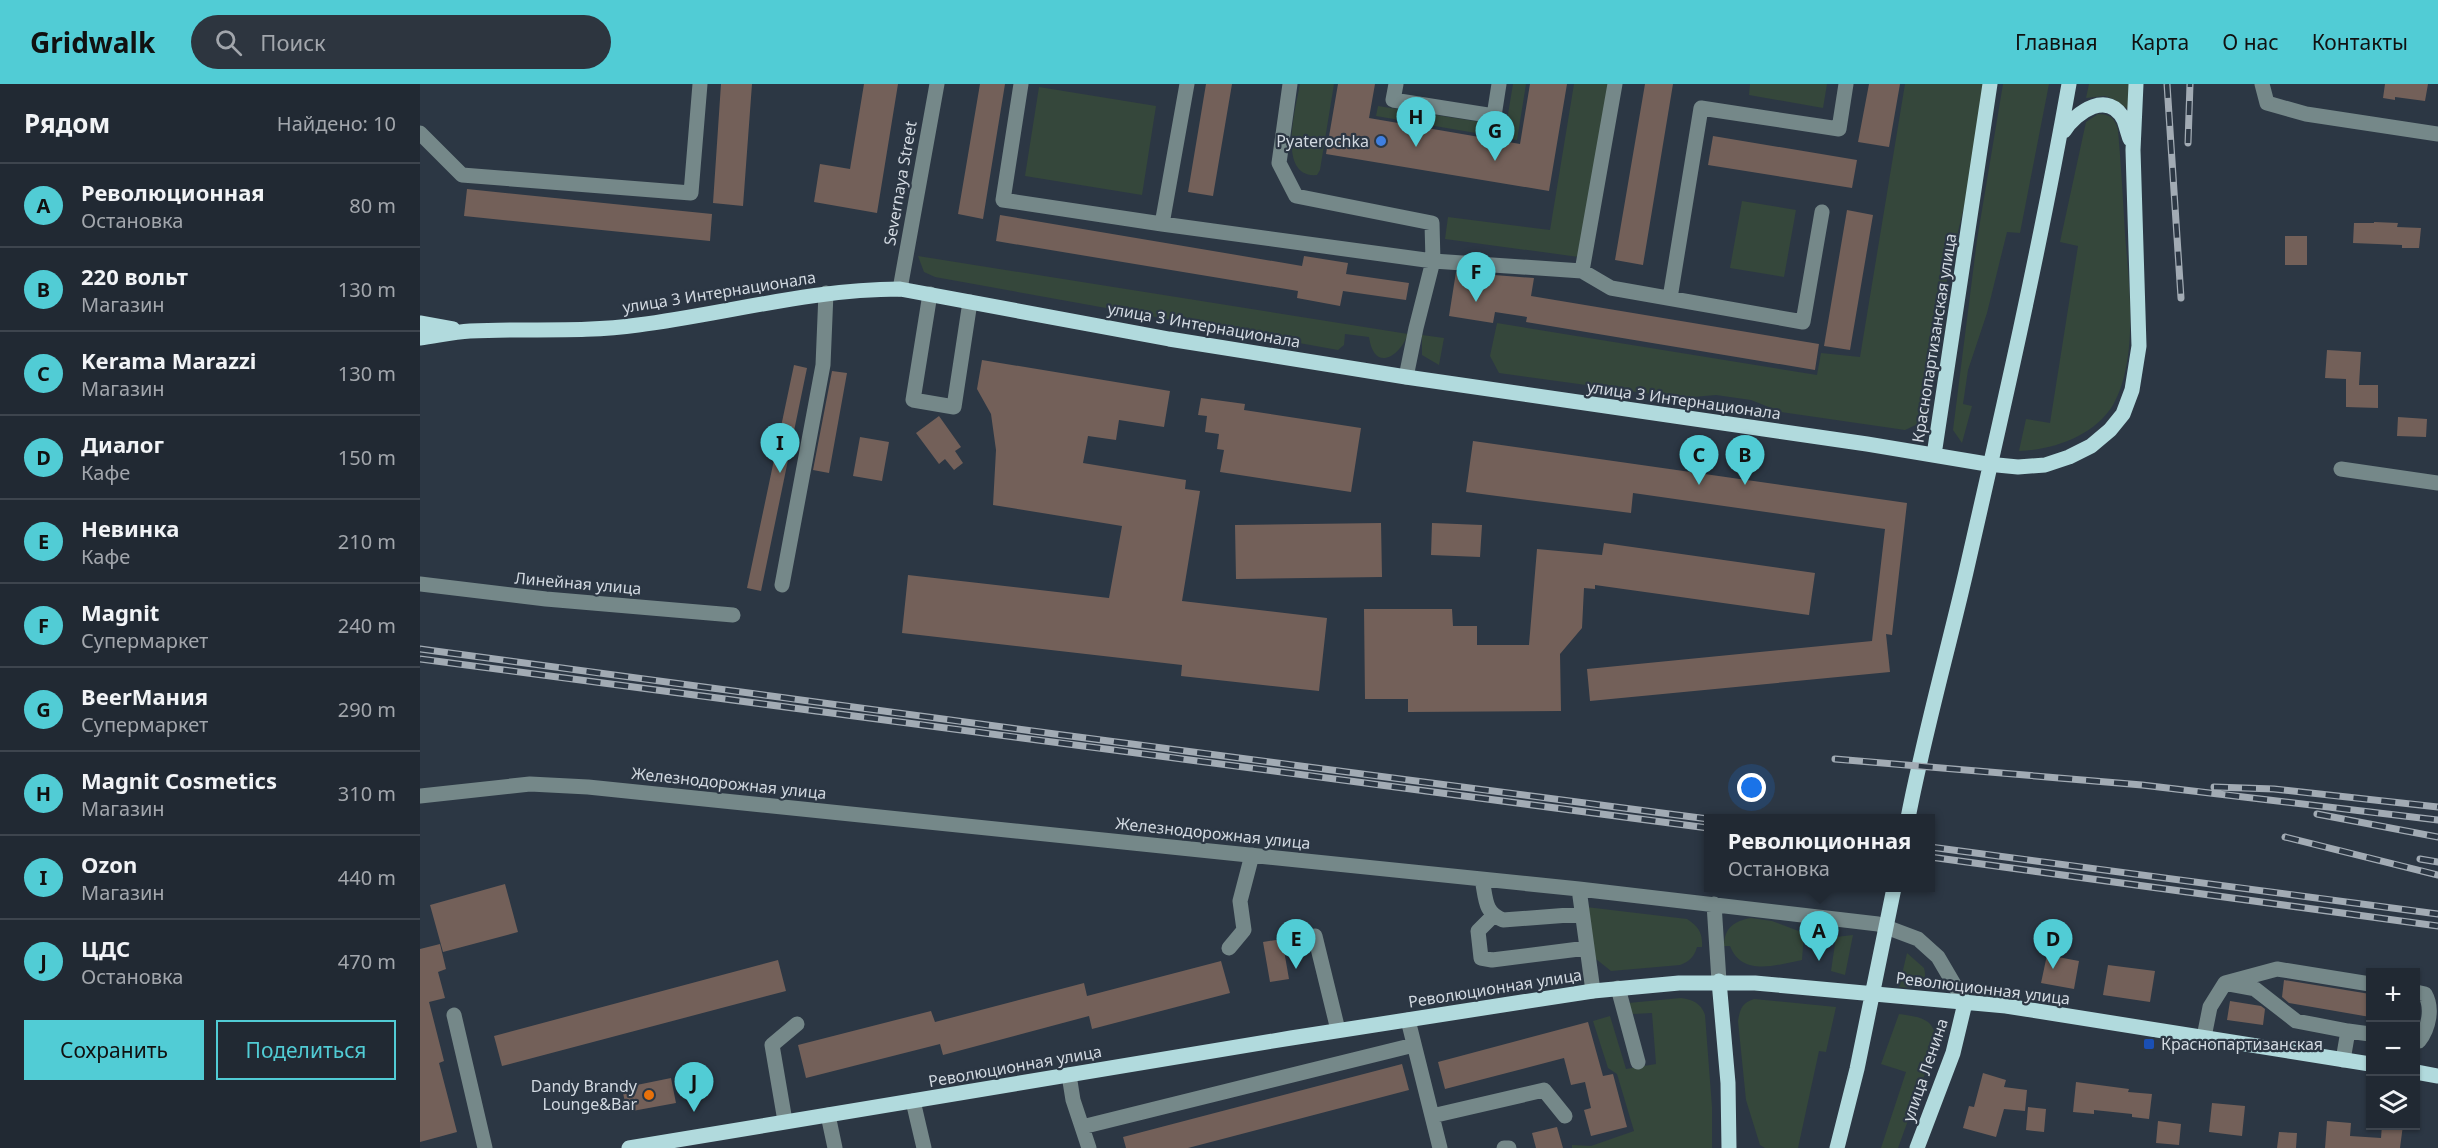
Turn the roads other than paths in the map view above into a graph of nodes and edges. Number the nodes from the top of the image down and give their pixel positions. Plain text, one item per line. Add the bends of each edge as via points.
1 (700, 84) edge
2 (937, 84) edge
3 (1021, 84) edge
4 (1187, 84) edge
5 (1290, 84) edge
6 (1396, 84) edge
7 (1499, 84) edge
8 (1615, 84) edge
9 (1846, 84) edge
10 (1990, 84) edge
11 (2070, 84) edge
12 (2136, 84) edge
13 (2262, 86) edge
14 (420, 133) edge
15 (2438, 134) edge
16 (2060, 137) junction
17 (2133, 150) junction
18 (1822, 212) dead end
19 (1162, 225) junction
20 (1433, 261) junction
21 (1582, 272) junction
22 (900, 289) junction
23 (826, 293) junction
24 (930, 294) junction
25 (1670, 298) junction
26 (970, 302) junction
27 (420, 323) edge
28 (468, 332) junction
29 (420, 339) edge
30 (1406, 377) junction
31 (1934, 455) junction
32 (2341, 469) dead end
33 (2438, 483) edge
34 (420, 584) edge
35 (782, 585) dead end
36 (734, 615) dead end
37 (420, 796) edge
38 (1909, 814) edge
39 (1252, 855) junction
40 (1482, 879) junction
41 (1579, 889) junction
42 (1893, 892) edge
43 (1714, 904) junction
44 (1582, 914) junction
45 (1493, 916) junction
46 (1315, 936) dead end
47 (1229, 948) dead end
48 (1587, 948) junction
49 (1719, 981) junction
50 (2225, 983) junction
51 (2366, 983) edge
52 (1618, 988) junction
53 (1593, 990) junction
54 (2420, 993) edge
55 (1965, 1003) junction
56 (454, 1015) dead end
57 (1408, 1020) junction
58 (797, 1024) dead end
59 (1338, 1030) junction
60 (2348, 1031) junction
61 (2366, 1033) edge
62 (2204, 1038) junction
63 (2420, 1040) edge
64 (1414, 1045) junction
65 (2343, 1060) junction
66 (1638, 1062) dead end
67 (2366, 1063) edge
68 (2420, 1073) edge
69 (1070, 1075) junction
70 (2438, 1076) edge
71 (913, 1101) junction
72 (828, 1115) junction
73 (1432, 1116) junction
74 (1565, 1116) dead end
75 (785, 1121) junction
76 (1082, 1127) junction
77 (485, 1148) edge
78 (629, 1148) edge
79 (835, 1148) edge
80 (924, 1148) edge
81 (1089, 1148) edge
82 (1440, 1148) edge
83 (1504, 1148) edge
84 (1509, 1148) edge
85 (1729, 1148) edge
86 (1837, 1148) edge
87 (1917, 1148) edge

1 - 14 street via 691,193 462,176
2 - 22 street, Severnaya Street
3 - 19 street via 1003,200
4 - 19 street
5 - 20 street via 1279,164 1296,196 1432,223
6 - 7 street via 1394,100 1494,116
8 - 21 street
9 - 25 street via 1839,129 1701,108
10 - 31 main road, Краснопартизанская улица
11 - 16 main road
12 - 17 main road, Краснопартизанская улица
13 - 15 street via 2266,103 2306,114
16 - 17 main road via 2073,118 2090,106 2110,107 2123,118
16 - 38 main road via 2039,249
17 - 31 main road, Краснопартизанская улица via 2139,346 2132,390 2123,414 2091,446 2045,465 2018,467
18 - 25 street via 1803,322
19 - 20 street
20 - 21 street
20 - 30 street
21 - 25 street via 1611,288
22 - 23 main road, улица 3 Интернационала
22 - 24 main road, улица 3 Интернационала
23 - 28 main road, улица 3 Интернационала via 636,326
23 - 35 street via 823,365
24 - 26 main road, улица 3 Интернационала
24 - 26 street via 913,400 954,408
26 - 30 main road, улица 3 Интернационала
27 - 28 main road, улица 3 Интернационала
28 - 29 main road, улица 3 Интернационала
30 - 31 main road, улица 3 Интернационала
32 - 33 street
34 - 36 street, Линейная улица
37 - 39 street, Железнодорожная улица via 530,784 588,787
39 - 40 street, Железнодорожная улица
39 - 47 street via 1240,901 1244,930
40 - 41 street, Железнодорожная улица
40 - 45 street
41 - 43 street, Железнодорожная улица
41 - 44 street
42 - 86 main road
43 - 49 street
43 - 55 street, Железнодорожная улица via 1878,924 1918,939 1938,957
44 - 45 street via 1503,920
44 - 48 street
45 - 48 street via 1478,931 1481,958 1492,960
46 - 59 street
48 - 53 street
49 - 52 main road, Революционная улица
49 - 55 main road, Революционная улица
49 - 85 main road
50 - 51 street via 2277,969
50 - 60 street via 2255,989 2296,1021
50 - 62 street via 2210,1007
52 - 53 main road, Революционная улица
52 - 66 street
53 - 57 main road, Революционная улица
54 - 63 street via 2431,1004 2425,1034
55 - 62 main road, Революционная улица
55 - 87 main road, улица Ленина via 1953,1053
56 - 77 street
57 - 59 main road, Революционная улица
57 - 64 street
58 - 75 street via 772,1045
59 - 69 main road, Революционная улица
60 - 61 street
60 - 65 street
62 - 65 main road, Революционная улица
64 - 73 street
64 - 76 street
65 - 67 main road, Революционная улица
68 - 70 main road
69 - 71 main road, Революционная улица
69 - 76 street
71 - 72 main road, Революционная улица
71 - 80 street
72 - 75 main road, Революционная улица
72 - 79 street
73 - 74 street via 1544,1090
73 - 82 street
75 - 78 main road, Революционная улица
76 - 81 street
83 - 84 street

